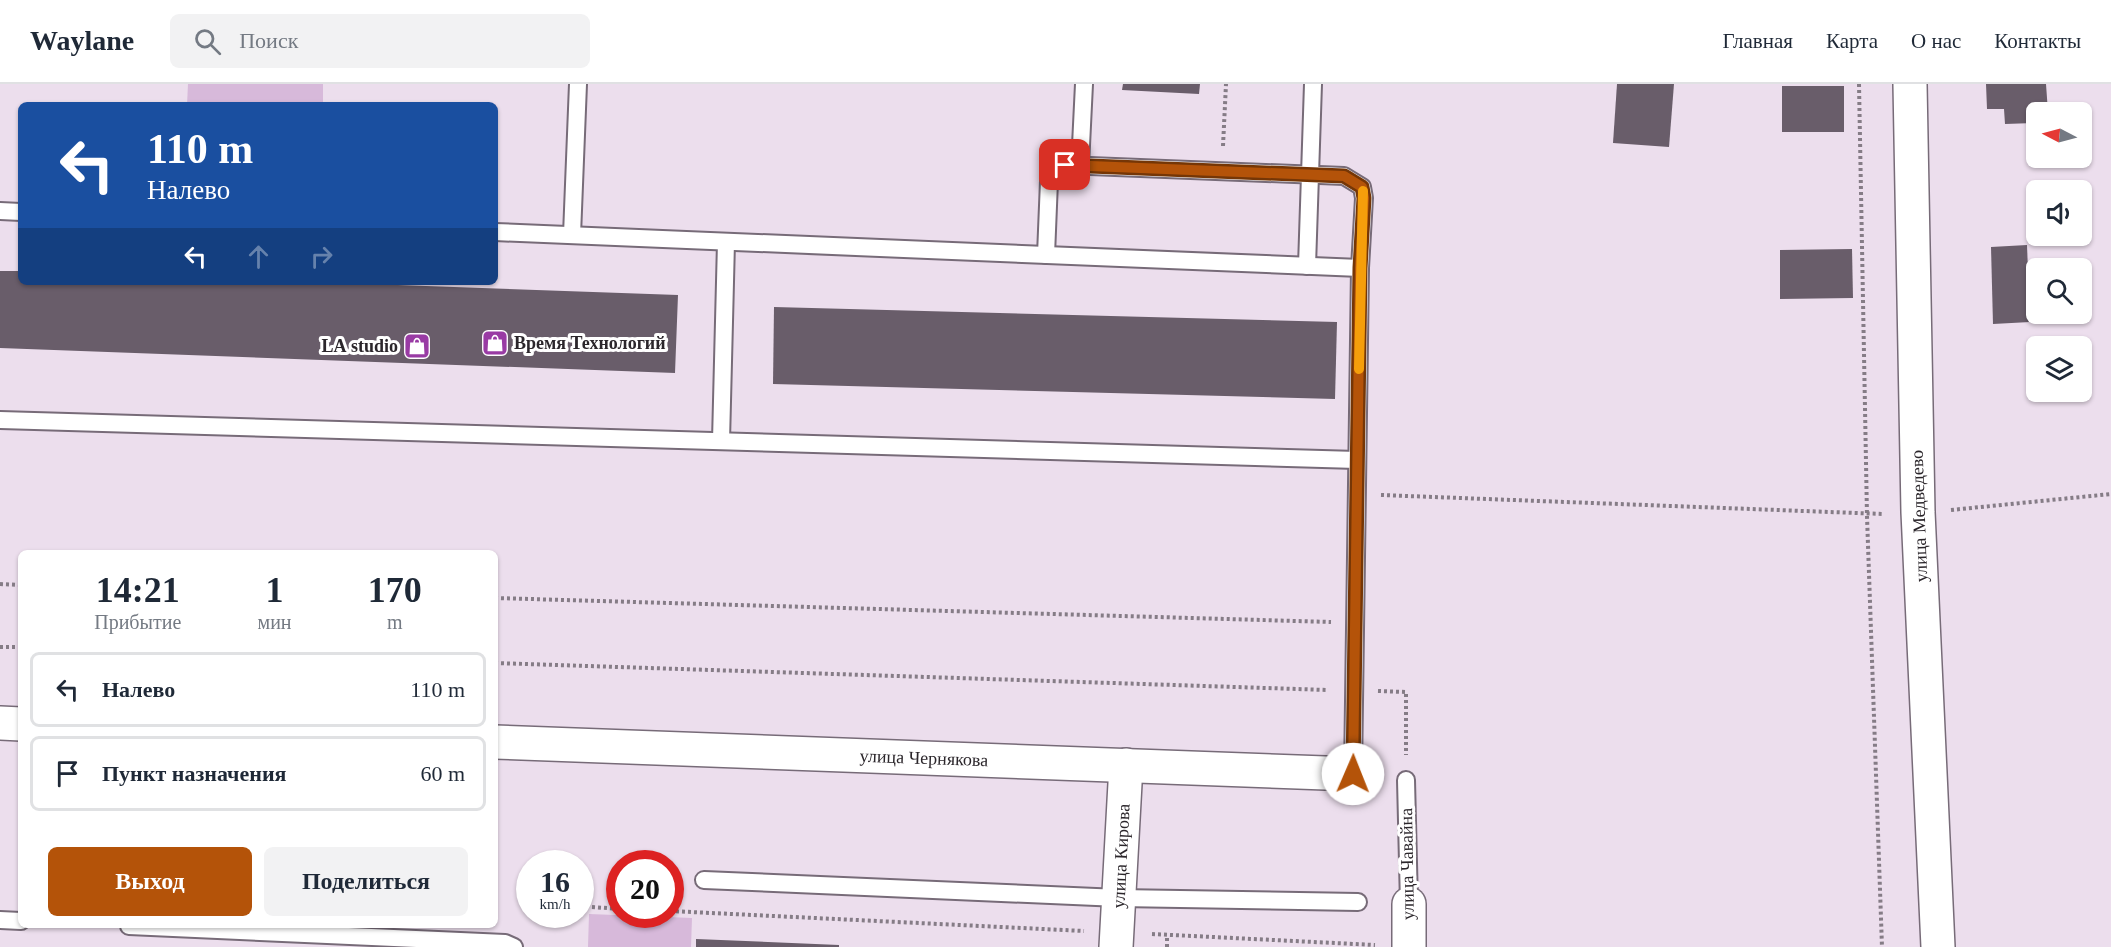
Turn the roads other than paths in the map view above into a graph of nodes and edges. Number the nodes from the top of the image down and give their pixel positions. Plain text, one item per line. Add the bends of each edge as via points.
1 (578, 84) edge
2 (1084, 84) edge
3 (1313, 84) edge
4 (1910, 84) edge
5 (1080, 166) junction
6 (1311, 174) junction
7 (0, 211) edge
8 (18, 212) edge
9 (498, 232) edge
10 (572, 235) junction
11 (726, 242) junction
12 (1046, 255) junction
13 (1307, 266) junction
14 (1360, 268) junction
15 (0, 420) edge
16 (722, 441) junction
17 (1357, 460) junction
18 (0, 723) edge
19 (18, 724) edge
20 (498, 742) edge
21 (1126, 765) junction
22 (1353, 774) joint
23 (1406, 780) road end
24 (704, 880) dead end
25 (1119, 898) junction
26 (1358, 903) dead end
27 (1408, 904) joint
28 (0, 920) edge
29 (18, 921) edge
30 (159, 928) edge
31 (457, 938) edge
32 (1116, 940) edge
33 (352, 941) edge
34 (514, 947) edge
35 (1409, 947) edge
36 (1938, 947) edge

1 - 10 lane
2 - 5 lane
3 - 6 lane
4 - 36 street, улица Медведево via 1918,512
5 - 6 lane
5 - 12 lane via 1057,168 1052,174
6 - 13 lane
6 - 14 lane via 1344,176 1362,187
7 - 8 lane
9 - 10 lane
10 - 11 lane
11 - 12 lane
11 - 16 lane
12 - 13 lane
13 - 14 lane
14 - 17 lane
15 - 16 lane
16 - 17 lane
17 - 22 lane
18 - 19 street
20 - 21 street, улица Чернякова
21 - 22 street, улица Чернякова
21 - 25 street, улица Кирова
23 - 27 lane, улица Чавайна
24 - 25 lane
25 - 26 lane
25 - 32 street, улица Кирова
27 - 35 street, улица Чавайна
28 - 29 lane
30 - 33 lane
31 - 33 lane
31 - 34 lane

